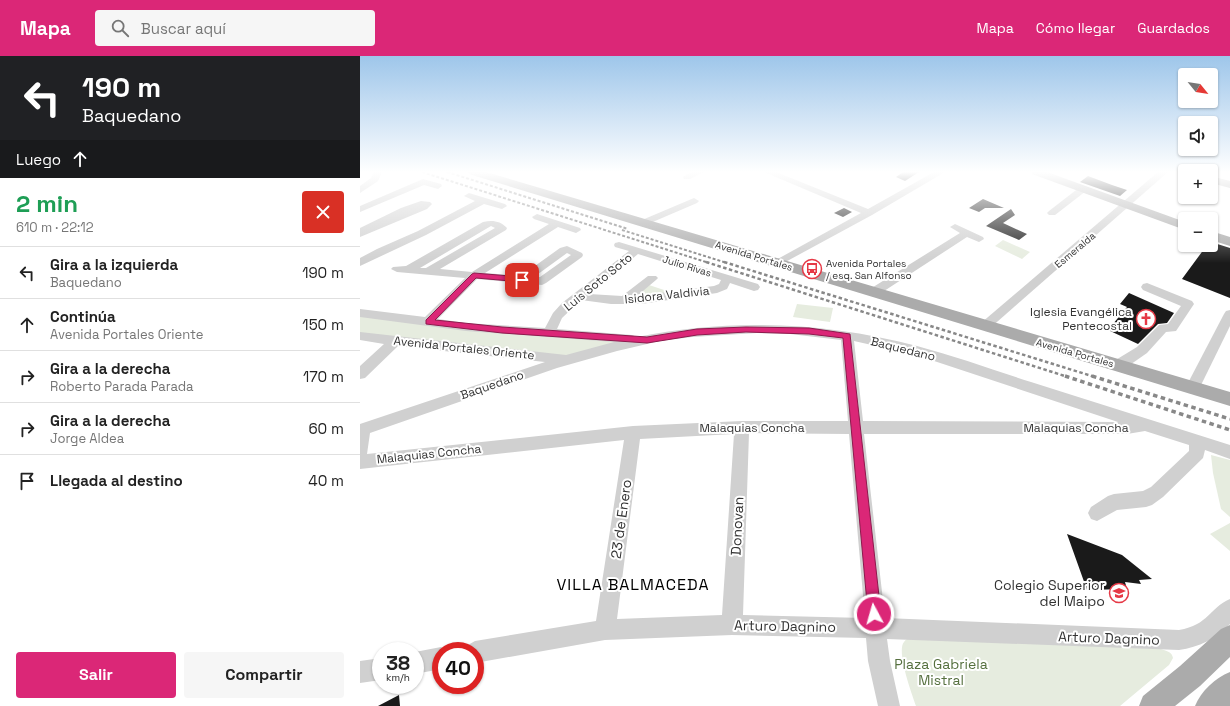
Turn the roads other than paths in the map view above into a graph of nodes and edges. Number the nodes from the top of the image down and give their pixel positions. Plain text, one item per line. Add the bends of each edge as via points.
1 (376, 202) edge
2 (480, 202) edge
3 (487, 202) edge
4 (577, 202) edge
5 (691, 202) edge
6 (843, 202) edge
7 (888, 202) edge
8 (1066, 202) edge
9 (1120, 202) edge
10 (1130, 202) edge
11 (1127, 205) junction
12 (502, 206) dead end
13 (360, 209) edge
14 (869, 213) junction
15 (1052, 213) dead end
16 (537, 217) dead end
17 (645, 222) junction
18 (1178, 223) edge
19 (556, 224) junction
20 (955, 227) dead end
21 (576, 230) dead end
22 (360, 233) edge
23 (422, 233) junction
24 (967, 233) junction
25 (1218, 238) edge
26 (979, 239) dead end
27 (1230, 242) edge
28 (619, 245) dead end
29 (636, 251) junction
30 (360, 263) edge
31 (778, 263) junction
32 (360, 268) edge
33 (429, 272) junction
34 (474, 275) junction
35 (727, 279) junction
36 (522, 280) dead end
37 (754, 287) dead end
38 (1147, 287) dead end
39 (874, 292) junction
40 (679, 294) junction
41 (577, 296) junction
42 (625, 300) junction
43 (360, 313) edge
44 (1230, 314) edge
45 (428, 322) junction
46 (985, 326) junction
47 (548, 334) junction
48 (360, 336) edge
49 (847, 336) junction
50 (599, 337) junction
51 (390, 340) junction
52 (647, 340) junction
53 (599, 352) junction
54 (530, 356) junction
55 (568, 360) junction
56 (360, 363) edge
57 (1122, 366) junction
58 (530, 372) junction
59 (360, 374) edge
60 (1196, 381) junction
61 (1230, 389) edge
62 (1230, 399) edge
63 (1145, 424) junction
64 (742, 427) junction
65 (856, 427) junction
66 (361, 430) edge
67 (633, 432) junction
68 (1196, 441) junction
69 (360, 452) edge
70 (1230, 452) edge
71 (360, 462) edge
72 (1097, 512) dead end
73 (1230, 609) edge
74 (732, 625) junction
75 (876, 629) junction
76 (605, 630) junction
77 (1230, 638) edge
78 (484, 650) edge
79 (372, 670) edge
80 (360, 672) edge
81 (1230, 686) edge
82 (889, 706) edge
83 (1153, 706) edge
84 (1209, 706) edge

1 - 13 street
2 - 23 street
3 - 12 street
4 - 17 main road, Avenida Portales
5 - 17 street
6 - 14 street
7 - 14 street
8 - 15 street
9 - 11 main road
10 - 11 street, Esmeralda
11 - 18 main road
11 - 46 street, Esmeralda
14 - 31 street
16 - 19 street
17 - 31 main road, Avenida Portales
19 - 21 street
19 - 34 street
20 - 24 street
22 - 22 street via 424,207 427,204 420,203 406,209
23 - 30 street
23 - 32 street
24 - 26 street
24 - 39 street
25 - 27 main road
28 - 29 street, Julio Rivas
29 - 35 street, Julio Rivas
29 - 41 street, Luis Soto Soto
31 - 39 main road, Avenida Portales
33 - 33 street via 403,269 487,224 493,223 502,228
33 - 34 street
34 - 36 street
34 - 45 street
35 - 37 street, Julio Rivas
35 - 40 street, Isidora Valdivia via 723,286 716,289
38 - 57 street via 1188,304 1172,328 1163,328
39 - 46 main road, Avenida Portales
40 - 42 street, Isidora Valdivia
40 - 42 street via 649,280
41 - 42 street, Isidora Valdivia
41 - 47 street, Luis Soto Soto via 557,316
43 - 45 street, Avenida Portales Oriente
44 - 60 street
45 - 47 street, Avenida Portales Oriente
46 - 57 main road, Avenida Portales
47 - 50 street, Avenida Portales Oriente
48 - 51 street, Avenida Portales Oriente
49 - 52 street, Baquedano via 809,331 746,329 697,332
49 - 63 street, Baquedano via 918,351
49 - 65 street
50 - 52 street, Avenida Portales Oriente
50 - 53 street via 603,344
51 - 54 street, Avenida Portales Oriente
51 - 56 street
51 - 59 street
52 - 53 street, Baquedano
53 - 55 street, Baquedano
54 - 55 street, Avenida Portales Oriente
54 - 58 street via 533,364
55 - 58 street, Baquedano
57 - 60 main road, Avenida Portales
57 - 62 main road, Avenida Portales
58 - 66 street, Baquedano
60 - 61 main road, Avenida Portales
63 - 65 street, Malaquias Concha via 1127,428
63 - 68 street, Baquedano
64 - 65 street, Malaquias Concha
64 - 67 street, Malaquias Concha
64 - 74 street, Donovan
65 - 75 street
66 - 69 street
67 - 71 street, Malaquias Concha
67 - 76 street, 23 de Enero
68 - 70 street, Baquedano
68 - 72 street via 1197,454 1157,492 1146,499 1114,502
73 - 75 street, Arturo Dagnino via 1200,636 1179,640
74 - 75 street, Arturo Dagnino
74 - 76 street, Arturo Dagnino
75 - 82 street via 881,674
76 - 78 street, Arturo Dagnino
77 - 83 main road via 1190,676
79 - 80 street
81 - 84 main road

